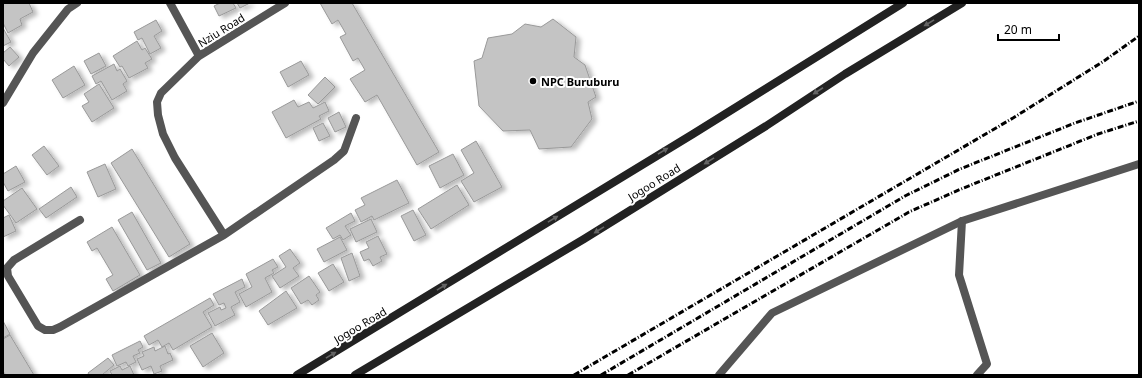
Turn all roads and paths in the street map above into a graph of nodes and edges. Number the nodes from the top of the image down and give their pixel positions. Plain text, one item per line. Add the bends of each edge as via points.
1 (77, 3) edge
2 (170, 3) edge
3 (285, 3) edge
4 (903, 3) edge
5 (962, 3) edge
6 (199, 56) junction
7 (3, 103) edge
8 (356, 118) dead end
9 (1139, 164) edge
10 (80, 220) dead end
11 (962, 220) junction
12 (224, 235) junction
13 (297, 375) edge
14 (355, 375) edge
15 (719, 375) edge
16 (977, 375) edge

1 - 7 street via 68,9 33,53
2 - 6 street, Nziu Road
3 - 6 street, Nziu Road
13 -> 4 main road, Jogoo Road
5 -> 14 main road, Jogoo Road via 584,239
6 - 12 street via 161,93 157,102 158,116 163,134 175,158
8 - 12 street via 344,151 334,160
9 - 11 street
10 - 12 street via 14,260 7,268 6,272 38,326 44,330 60,327
11 - 15 street via 772,313
11 - 16 street via 959,275 987,364

